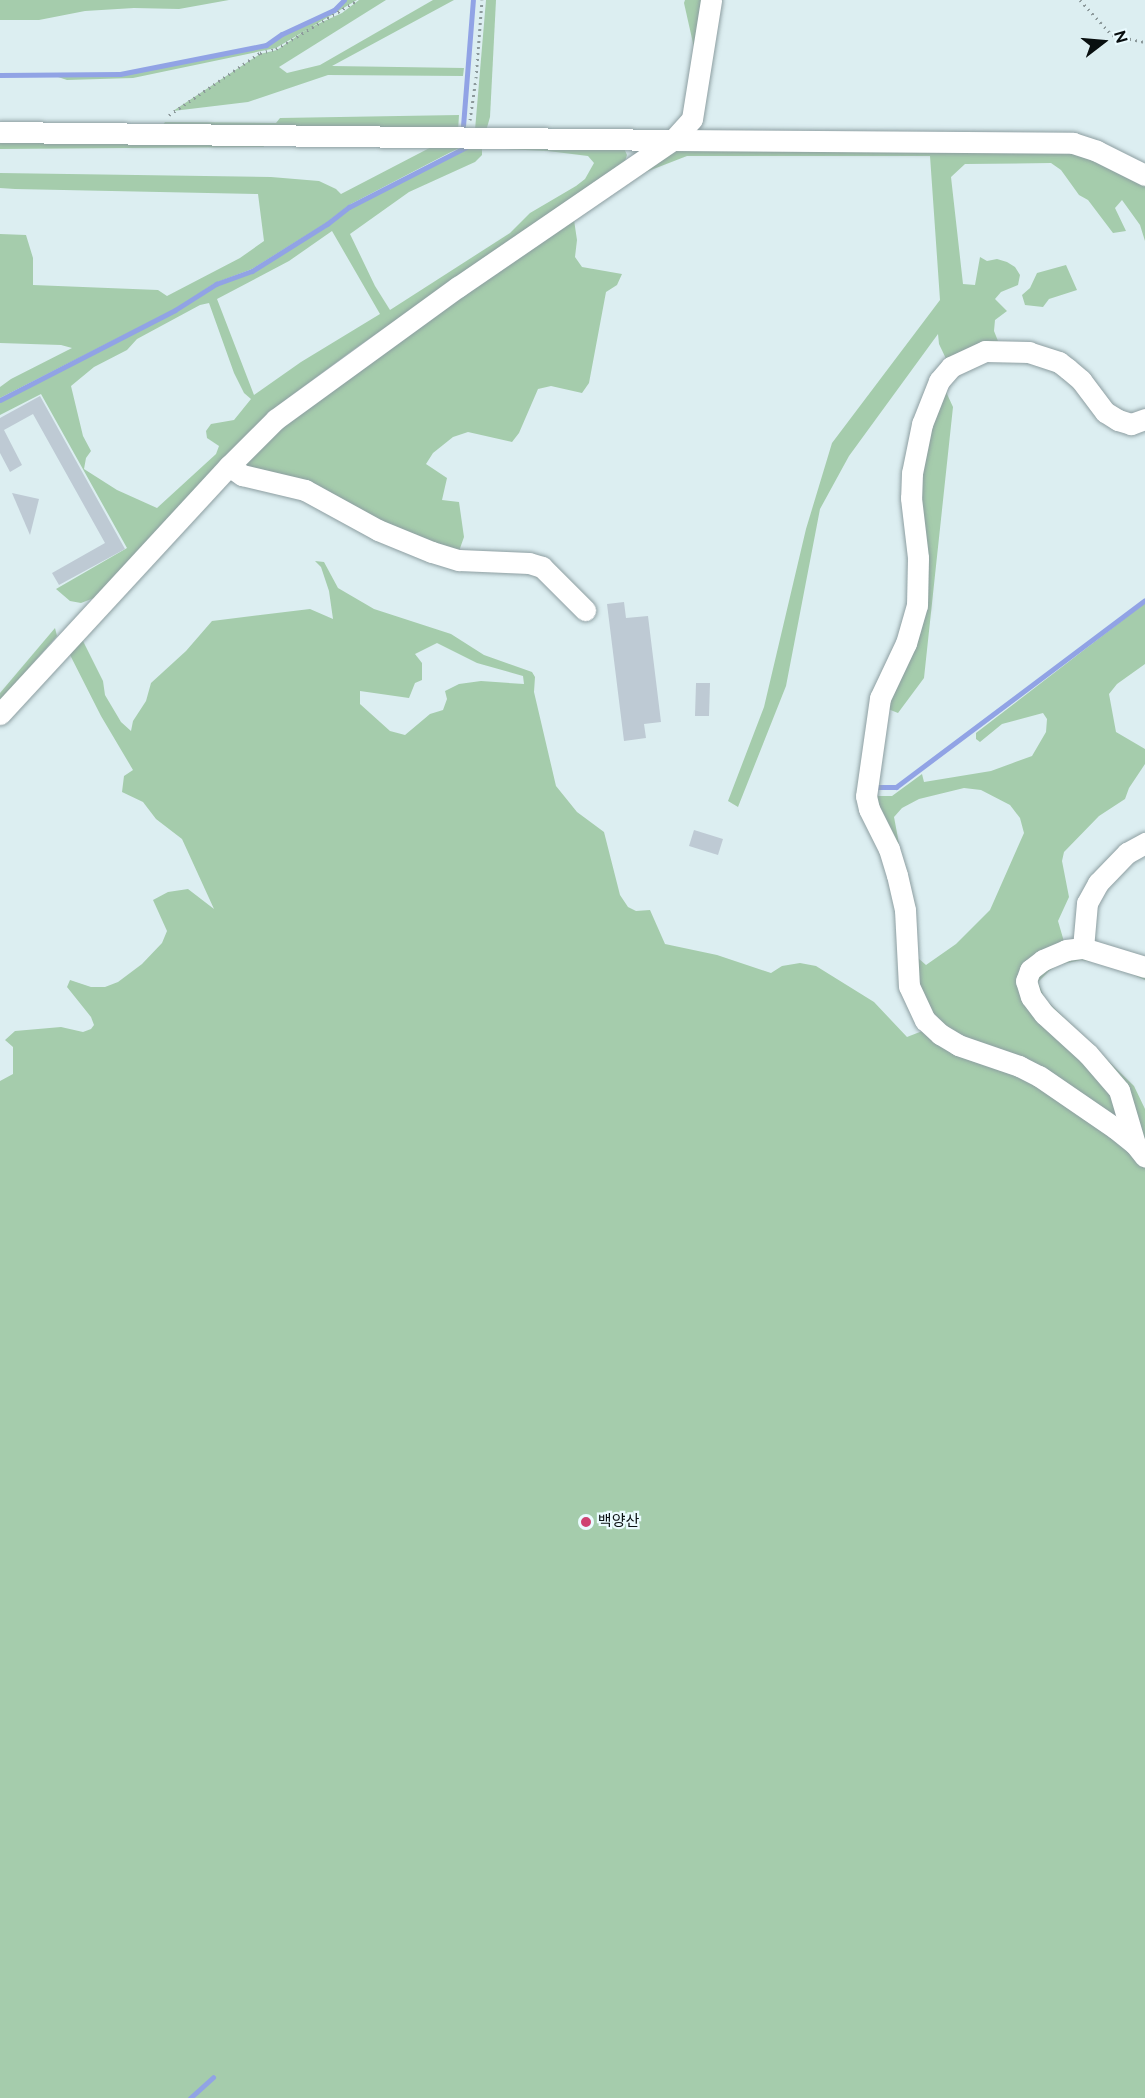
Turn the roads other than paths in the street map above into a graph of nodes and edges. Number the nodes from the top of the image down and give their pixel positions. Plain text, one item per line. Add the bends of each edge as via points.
1 (711, 0) edge
2 (0, 132) edge
3 (673, 140) junction
4 (1145, 176) edge
5 (1145, 418) edge
6 (229, 466) junction
7 (585, 610) dead end
8 (0, 714) edge
9 (1145, 843) edge
10 (1083, 948) junction
11 (1145, 967) edge
12 (1140, 1151) edge

1 - 3 street via 692,120
2 - 3 street
3 - 4 street via 1073,143
3 - 6 street via 317,388 276,419
5 - 12 street via 1131,424 1118,420 1105,412 1081,380 1059,362 1029,352 978,353 951,367 939,381 922,424 912,473 917,605 906,643 880,698 866,796 897,875 905,910 909,986 925,1020 958,1045 1039,1076
6 - 7 street via 242,475 305,490 378,530 432,552 459,560 521,562 542,567
6 - 8 street
9 - 10 street via 1127,853 1098,883 1087,903
10 - 11 street
10 - 12 street via 1043,960 1030,970 1026,981 1031,997 1044,1014 1088,1054 1119,1090

